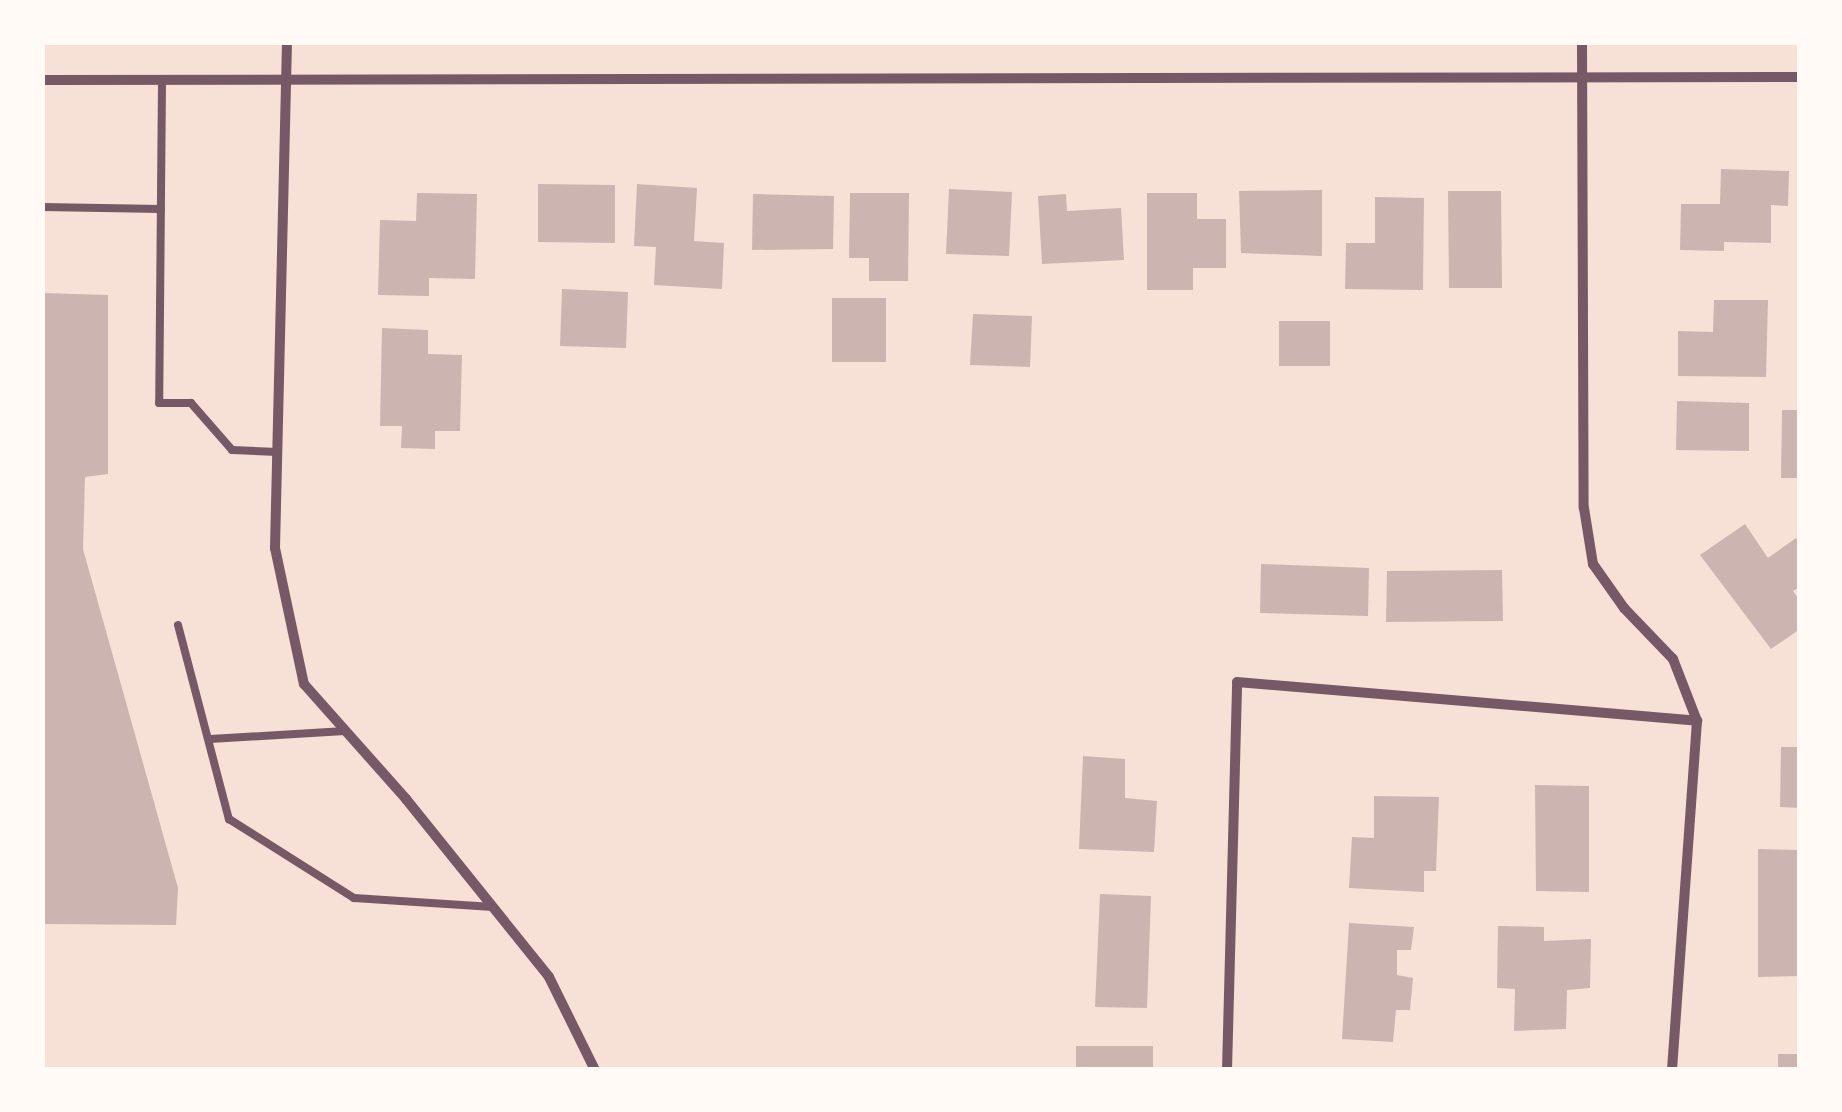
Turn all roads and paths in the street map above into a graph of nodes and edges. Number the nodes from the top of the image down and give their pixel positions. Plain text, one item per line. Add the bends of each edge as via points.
1 (287, 42) edge
2 (1582, 42) edge
3 (1800, 77) edge
4 (1581, 78) junction
5 (42, 80) edge
6 (162, 82) junction
7 (286, 82) junction
8 (42, 206) edge
9 (161, 208) junction
10 (277, 452) junction
11 (178, 624) dead end
12 (1697, 721) junction
13 (346, 731) junction
14 (210, 739) junction
15 (493, 907) junction
16 (594, 1070) edge
17 (1227, 1070) edge
18 (1672, 1070) edge

1 - 7 street
2 - 4 street
3 - 4 street
4 - 7 street
4 - 12 street via 1584,508 1594,564 1624,608 1673,659
5 - 6 street
6 - 7 street
6 - 9 lane
7 - 10 street
8 - 9 lane
9 - 10 lane via 159,402 191,402 232,450
10 - 13 street via 275,548 304,684
11 - 14 lane
12 - 17 street via 1237,682
12 - 18 street
13 - 14 lane
13 - 15 street
14 - 15 lane via 229,819 354,898
15 - 16 street via 548,977

